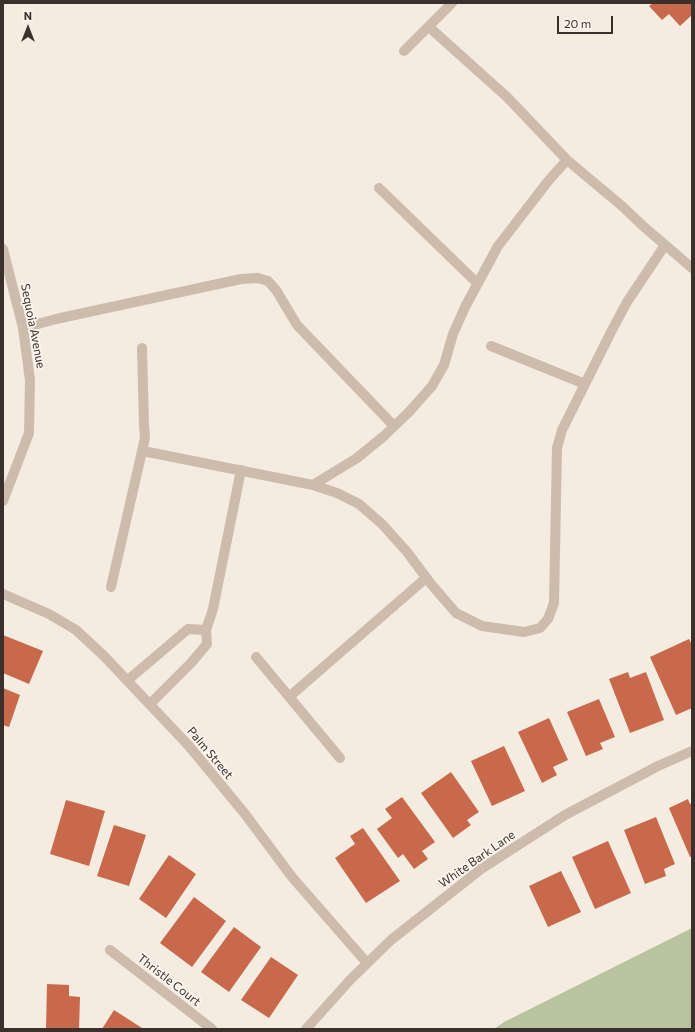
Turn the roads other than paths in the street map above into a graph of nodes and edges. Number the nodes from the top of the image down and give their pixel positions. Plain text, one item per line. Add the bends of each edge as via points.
1 (452, 3) edge
2 (429, 26) junction
3 (404, 51) dead end
4 (567, 160) junction
5 (379, 188) dead end
6 (665, 245) junction
7 (3, 249) edge
8 (692, 268) edge
9 (477, 283) junction
10 (23, 328) junction
11 (491, 346) dead end
12 (142, 348) dead end
13 (585, 384) junction
14 (394, 426) junction
15 (143, 451) junction
16 (242, 470) junction
17 (313, 485) junction
18 (3, 501) edge
19 (426, 578) junction
20 (111, 586) dead end
21 (3, 594) edge
22 (206, 630) junction
23 (256, 657) dead end
24 (128, 680) junction
25 (289, 697) junction
26 (150, 704) junction
27 (692, 751) edge
28 (340, 758) dead end
29 (110, 950) dead end
30 (367, 963) junction
31 (212, 1029) edge
32 (306, 1029) edge

1 - 2 street
2 - 3 street
2 - 4 street via 507,97
4 - 6 street
4 - 9 street via 498,246
5 - 9 street
6 - 8 street
6 - 13 street via 627,302
7 - 10 street, Sequoia Avenue
9 - 14 street via 453,334 444,365 432,386
10 - 14 street via 234,281 258,278 268,281 297,325
10 - 18 street, Sequoia Avenue via 30,380 29,433
11 - 13 street
12 - 15 street via 145,438
13 - 19 street via 562,430 558,448 554,603 548,619 540,628 524,632 482,626 456,613
14 - 17 street via 358,458
15 - 16 street
15 - 20 street
16 - 17 street
16 - 22 street via 213,609
17 - 19 street via 358,504 382,524
19 - 25 street
21 - 24 street, Palm Street via 49,614 76,630
22 - 24 street via 188,629
22 - 26 street via 207,644
23 - 25 street
24 - 26 street, Palm Street
25 - 28 street
26 - 30 street, Palm Street via 189,746 292,877
27 - 30 street, White Bark Lane via 564,815 487,865 391,940
29 - 31 street, Thristle Court
30 - 32 street, White Bark Lane

